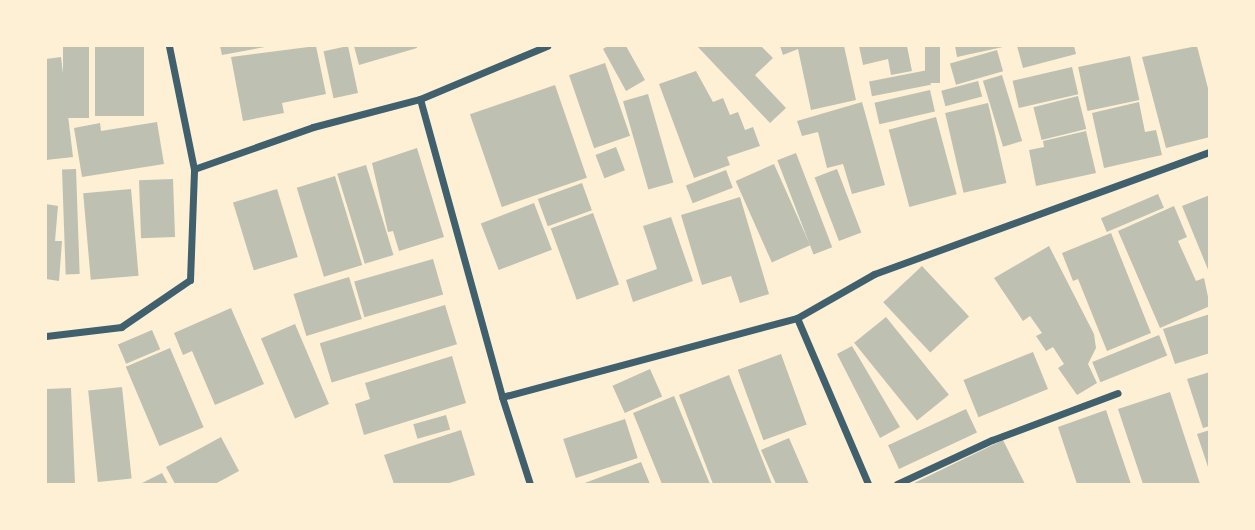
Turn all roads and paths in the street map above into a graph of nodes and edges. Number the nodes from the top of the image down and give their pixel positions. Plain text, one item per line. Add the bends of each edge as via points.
1 (169, 46) edge
2 (547, 46) edge
3 (420, 99) junction
4 (1209, 152) edge
5 (194, 169) junction
6 (797, 318) junction
7 (46, 336) edge
8 (1118, 393) dead end
9 (502, 397) junction
10 (530, 485) edge
11 (868, 485) edge
12 (897, 485) edge

1 - 5 street
2 - 3 street
3 - 5 street via 313,127
3 - 9 street
4 - 6 street via 874,274
5 - 7 street via 190,280 121,327
6 - 9 street
6 - 11 street
8 - 12 street via 992,440
9 - 10 street

